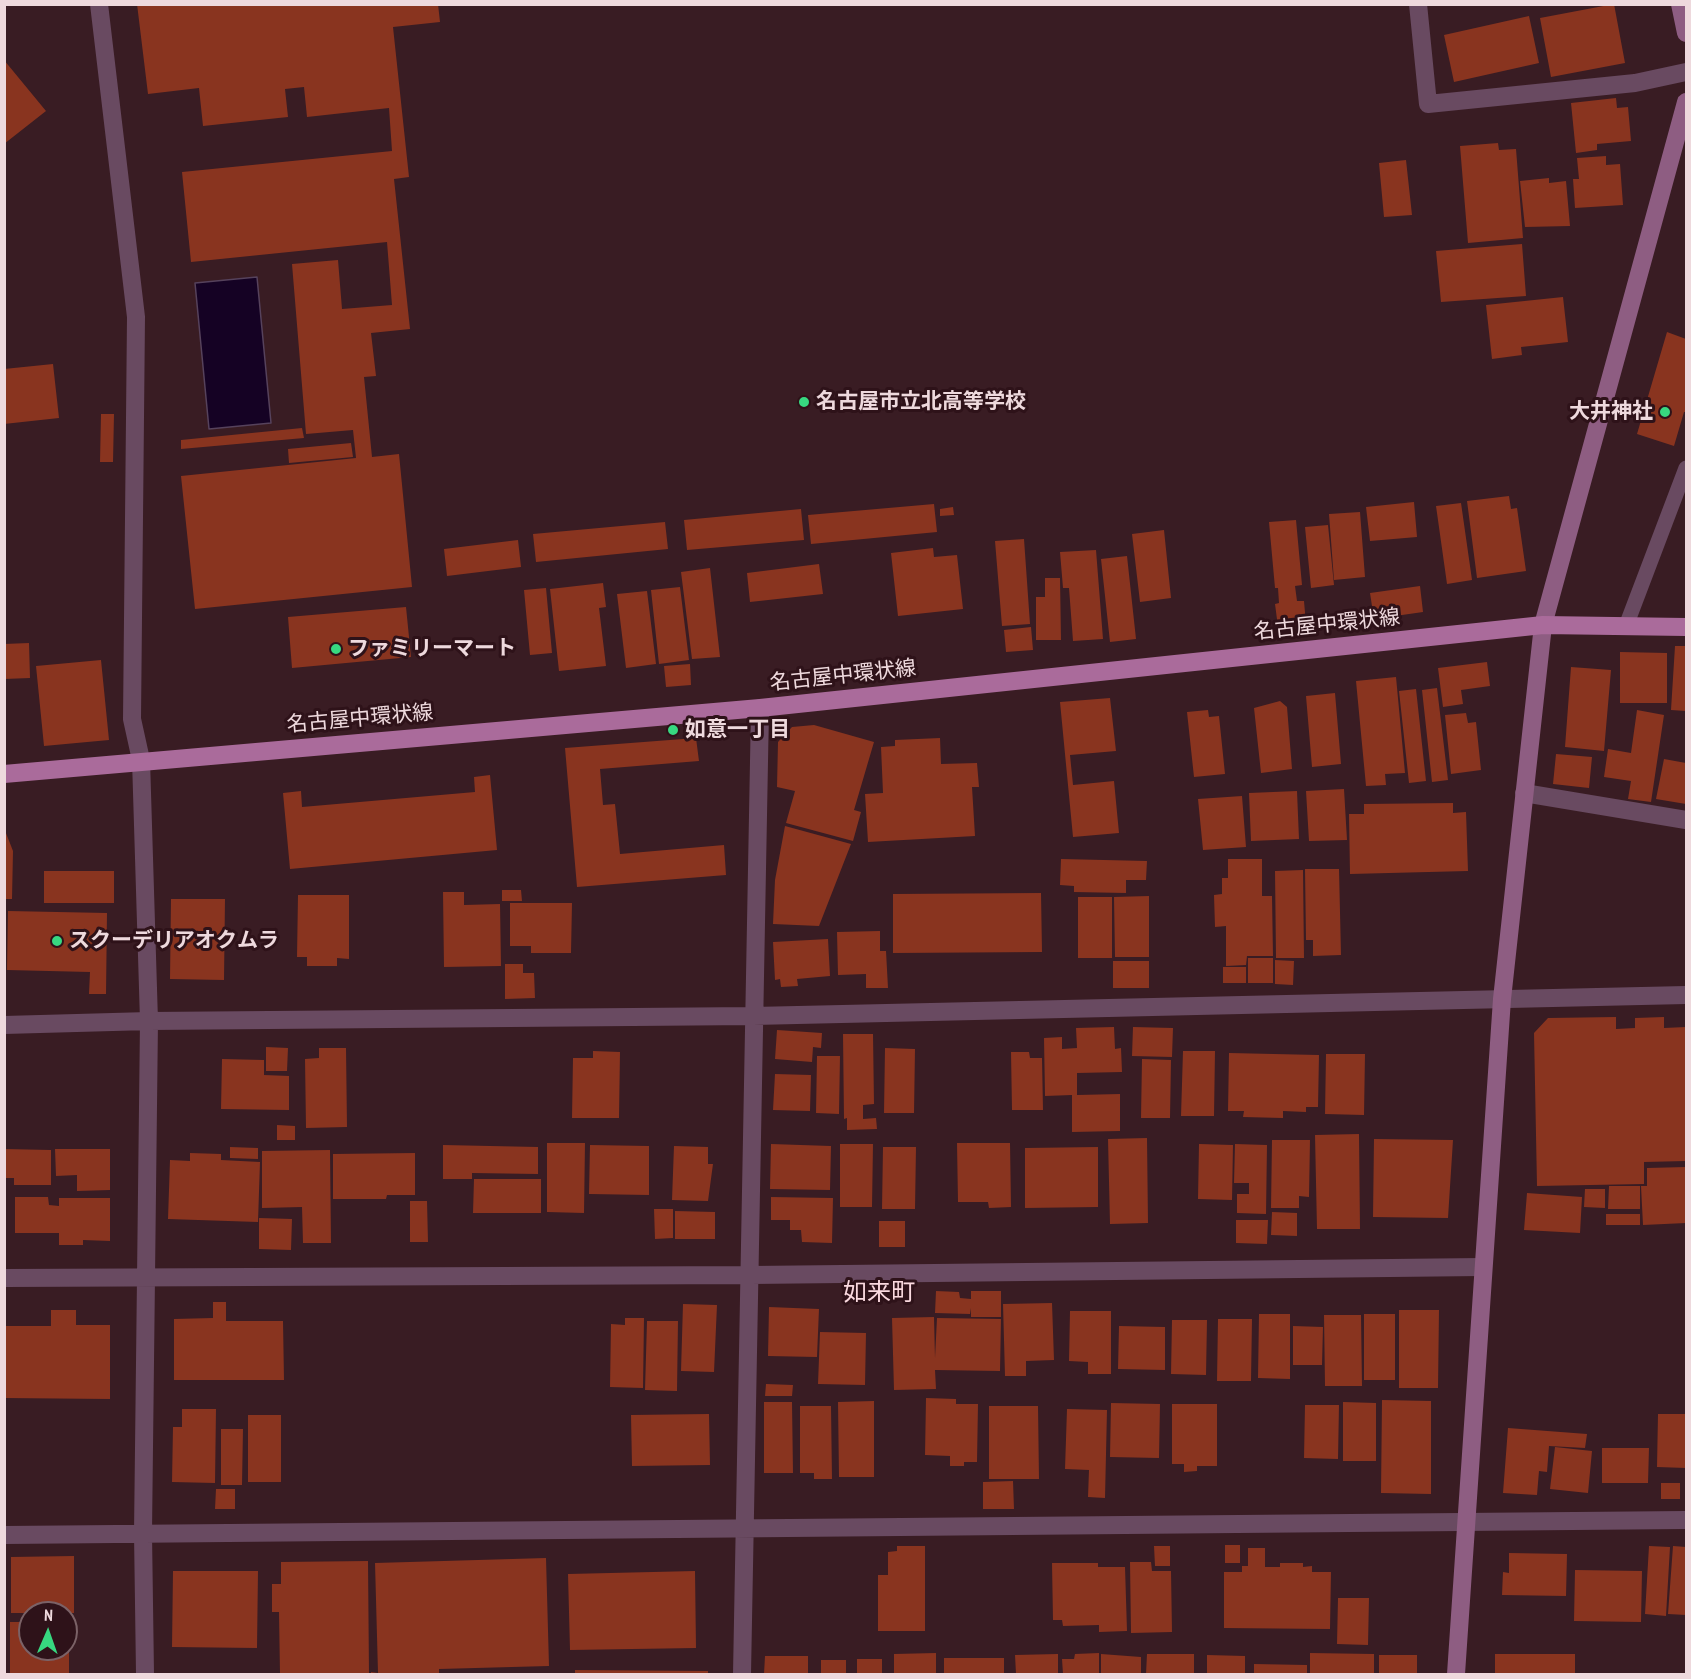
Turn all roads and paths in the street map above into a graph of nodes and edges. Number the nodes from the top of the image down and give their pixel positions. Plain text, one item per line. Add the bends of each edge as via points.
1 (99, 4) edge
2 (1418, 4) edge
3 (1680, 4) edge
4 (1686, 33) edge
5 (1686, 72) edge
6 (1686, 102) edge
7 (1686, 468) edge
8 (1543, 625) junction
9 (1626, 626) junction
10 (1686, 627) edge
11 (760, 708) junction
12 (141, 760) junction
13 (4, 774) edge
14 (1524, 793) junction
15 (1686, 820) edge
16 (1686, 995) edge
17 (1502, 999) junction
18 (753, 1016) junction
19 (149, 1021) junction
20 (4, 1025) edge
21 (1482, 1267) junction
22 (751, 1275) junction
23 (147, 1276) junction
24 (4, 1278) edge
25 (1686, 1520) edge
26 (1466, 1523) junction
27 (743, 1528) junction
28 (142, 1533) junction
29 (4, 1535) edge
30 (145, 1674) edge
31 (742, 1674) edge
32 (1456, 1674) edge

1 - 12 street via 136,317 132,719
2 - 5 street via 1428,104 1635,83
3 - 4 street
6 - 8 street
7 - 9 lane
8 - 9 main road, 名古屋中環状線
8 - 11 main road, 名古屋中環状線
8 - 14 street
9 - 10 main road, 名古屋中環状線
11 - 12 main road, 名古屋中環状線
11 - 18 street
12 - 13 main road, 名古屋中環状線
12 - 19 street
14 - 15 street
14 - 17 street
16 - 17 street
17 - 18 street
17 - 21 street
18 - 19 street
18 - 22 street
19 - 20 street
19 - 23 street
21 - 22 street
21 - 26 street
22 - 23 street
22 - 27 street
23 - 24 street
23 - 28 street
25 - 26 street
26 - 27 street
26 - 32 street
27 - 28 street
27 - 31 street
28 - 29 street
28 - 30 street

